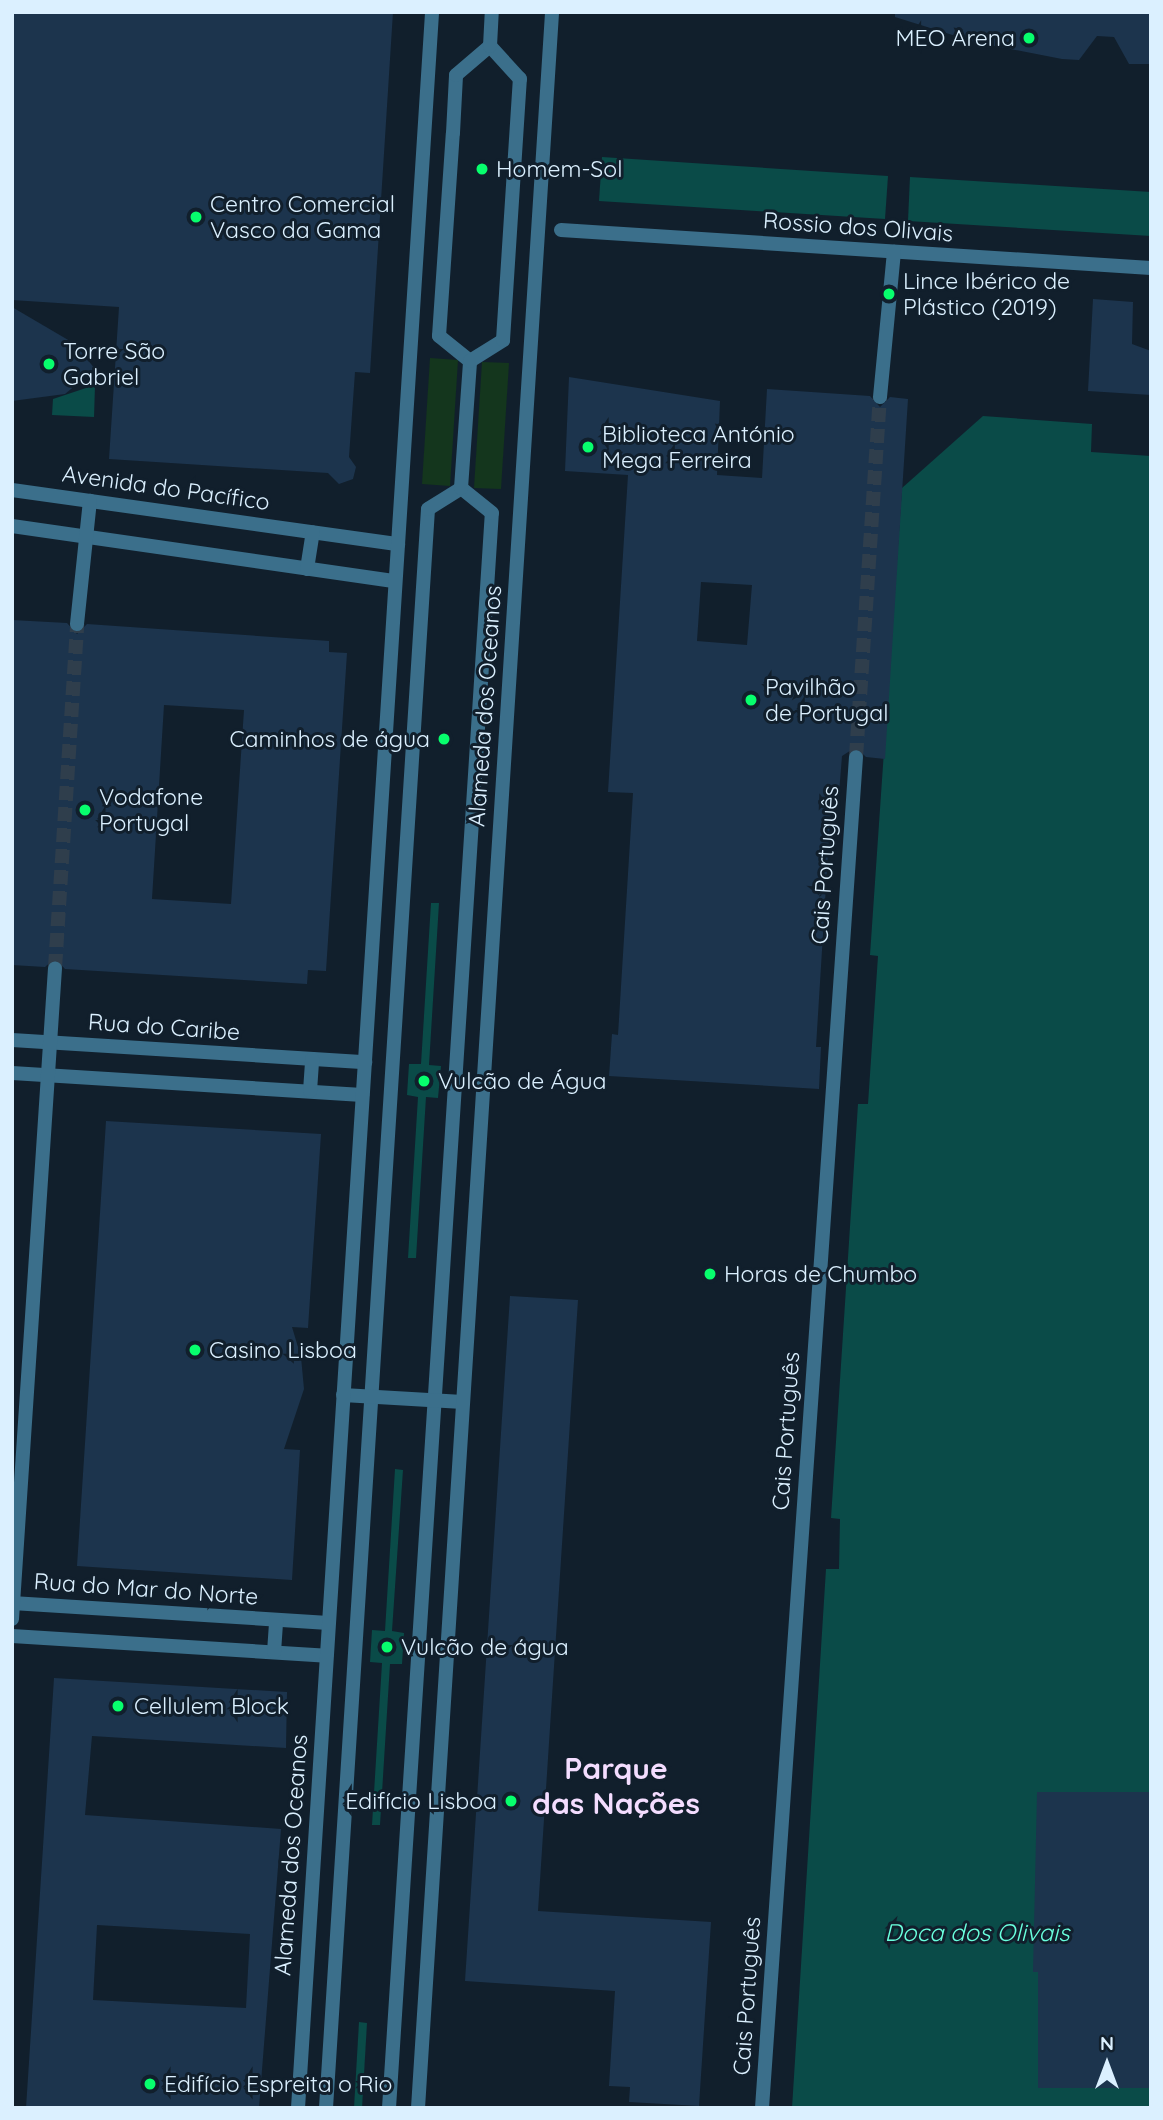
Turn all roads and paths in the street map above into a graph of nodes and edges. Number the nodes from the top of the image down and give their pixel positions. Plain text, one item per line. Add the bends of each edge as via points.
1 (432, 12) edge
2 (492, 12) edge
3 (552, 12) edge
4 (490, 46) junction
5 (562, 230) dead end
6 (894, 252) junction
7 (1151, 268) edge
8 (470, 361) junction
9 (880, 397) tunnel mouth
10 (461, 488) junction
11 (12, 490) edge
12 (90, 501) junction
13 (12, 526) edge
14 (313, 532) junction
15 (85, 537) junction
16 (398, 544) junction
17 (307, 569) junction
18 (396, 581) junction
19 (76, 624) tunnel mouth
20 (856, 757) tunnel mouth
21 (54, 968) tunnel mouth
22 (12, 1040) edge
23 (50, 1043) junction
24 (312, 1059) junction
25 (365, 1062) junction
26 (12, 1073) edge
27 (48, 1075) junction
28 (310, 1091) junction
29 (362, 1095) junction
30 (343, 1395) junction
31 (371, 1396) junction
32 (435, 1400) junction
33 (463, 1402) junction
34 (13, 1603) edge
35 (12, 1619) edge
36 (276, 1620) junction
37 (328, 1623) junction
38 (12, 1636) edge
39 (274, 1652) junction
40 (326, 1656) junction
41 (298, 2108) edge
42 (326, 2108) edge
43 (389, 2108) edge
44 (418, 2108) edge
45 (762, 2108) edge

1 - 16 street, Alameda dos Oceanos
2 - 4 street
3 - 33 street, Alameda dos Oceanos
4 - 8 street via 520,79 503,340
4 - 8 street via 456,75 439,336
5 - 6 street, Rossio dos Olivais
6 - 7 street, Rossio dos Olivais
6 - 9 street
8 - 10 street
10 - 31 street via 428,509
10 - 32 street, Alameda dos Oceanos via 492,513
11 - 12 street, Avenida do Pacífico
12 - 14 street, Avenida do Pacífico
12 - 15 street
13 - 15 street
14 - 16 street, Avenida do Pacífico
14 - 17 street
15 - 17 street
15 - 19 street
16 - 18 street, Alameda dos Oceanos
17 - 18 street
18 - 25 street, Alameda dos Oceanos
20 - 45 street, Cais Português
21 - 23 street
22 - 23 street, Rua do Caribe
23 - 24 street, Rua do Caribe
23 - 27 street
24 - 25 street, Rua do Caribe
24 - 28 street
25 - 29 street, Alameda dos Oceanos
26 - 27 street
27 - 28 street
27 - 34 street
28 - 29 street
29 - 30 street, Alameda dos Oceanos
30 - 31 street
30 - 37 street, Alameda dos Oceanos
31 - 32 street
31 - 42 street
32 - 33 street
32 - 43 street, Alameda dos Oceanos
33 - 44 street, Alameda dos Oceanos
34 - 35 street
34 - 36 street, Rua do Mar do Norte
36 - 37 street, Rua do Mar do Norte
36 - 39 street, Rua do Mar do Norte
37 - 40 street, Alameda dos Oceanos
38 - 39 street
39 - 40 street
40 - 41 street, Alameda dos Oceanos

